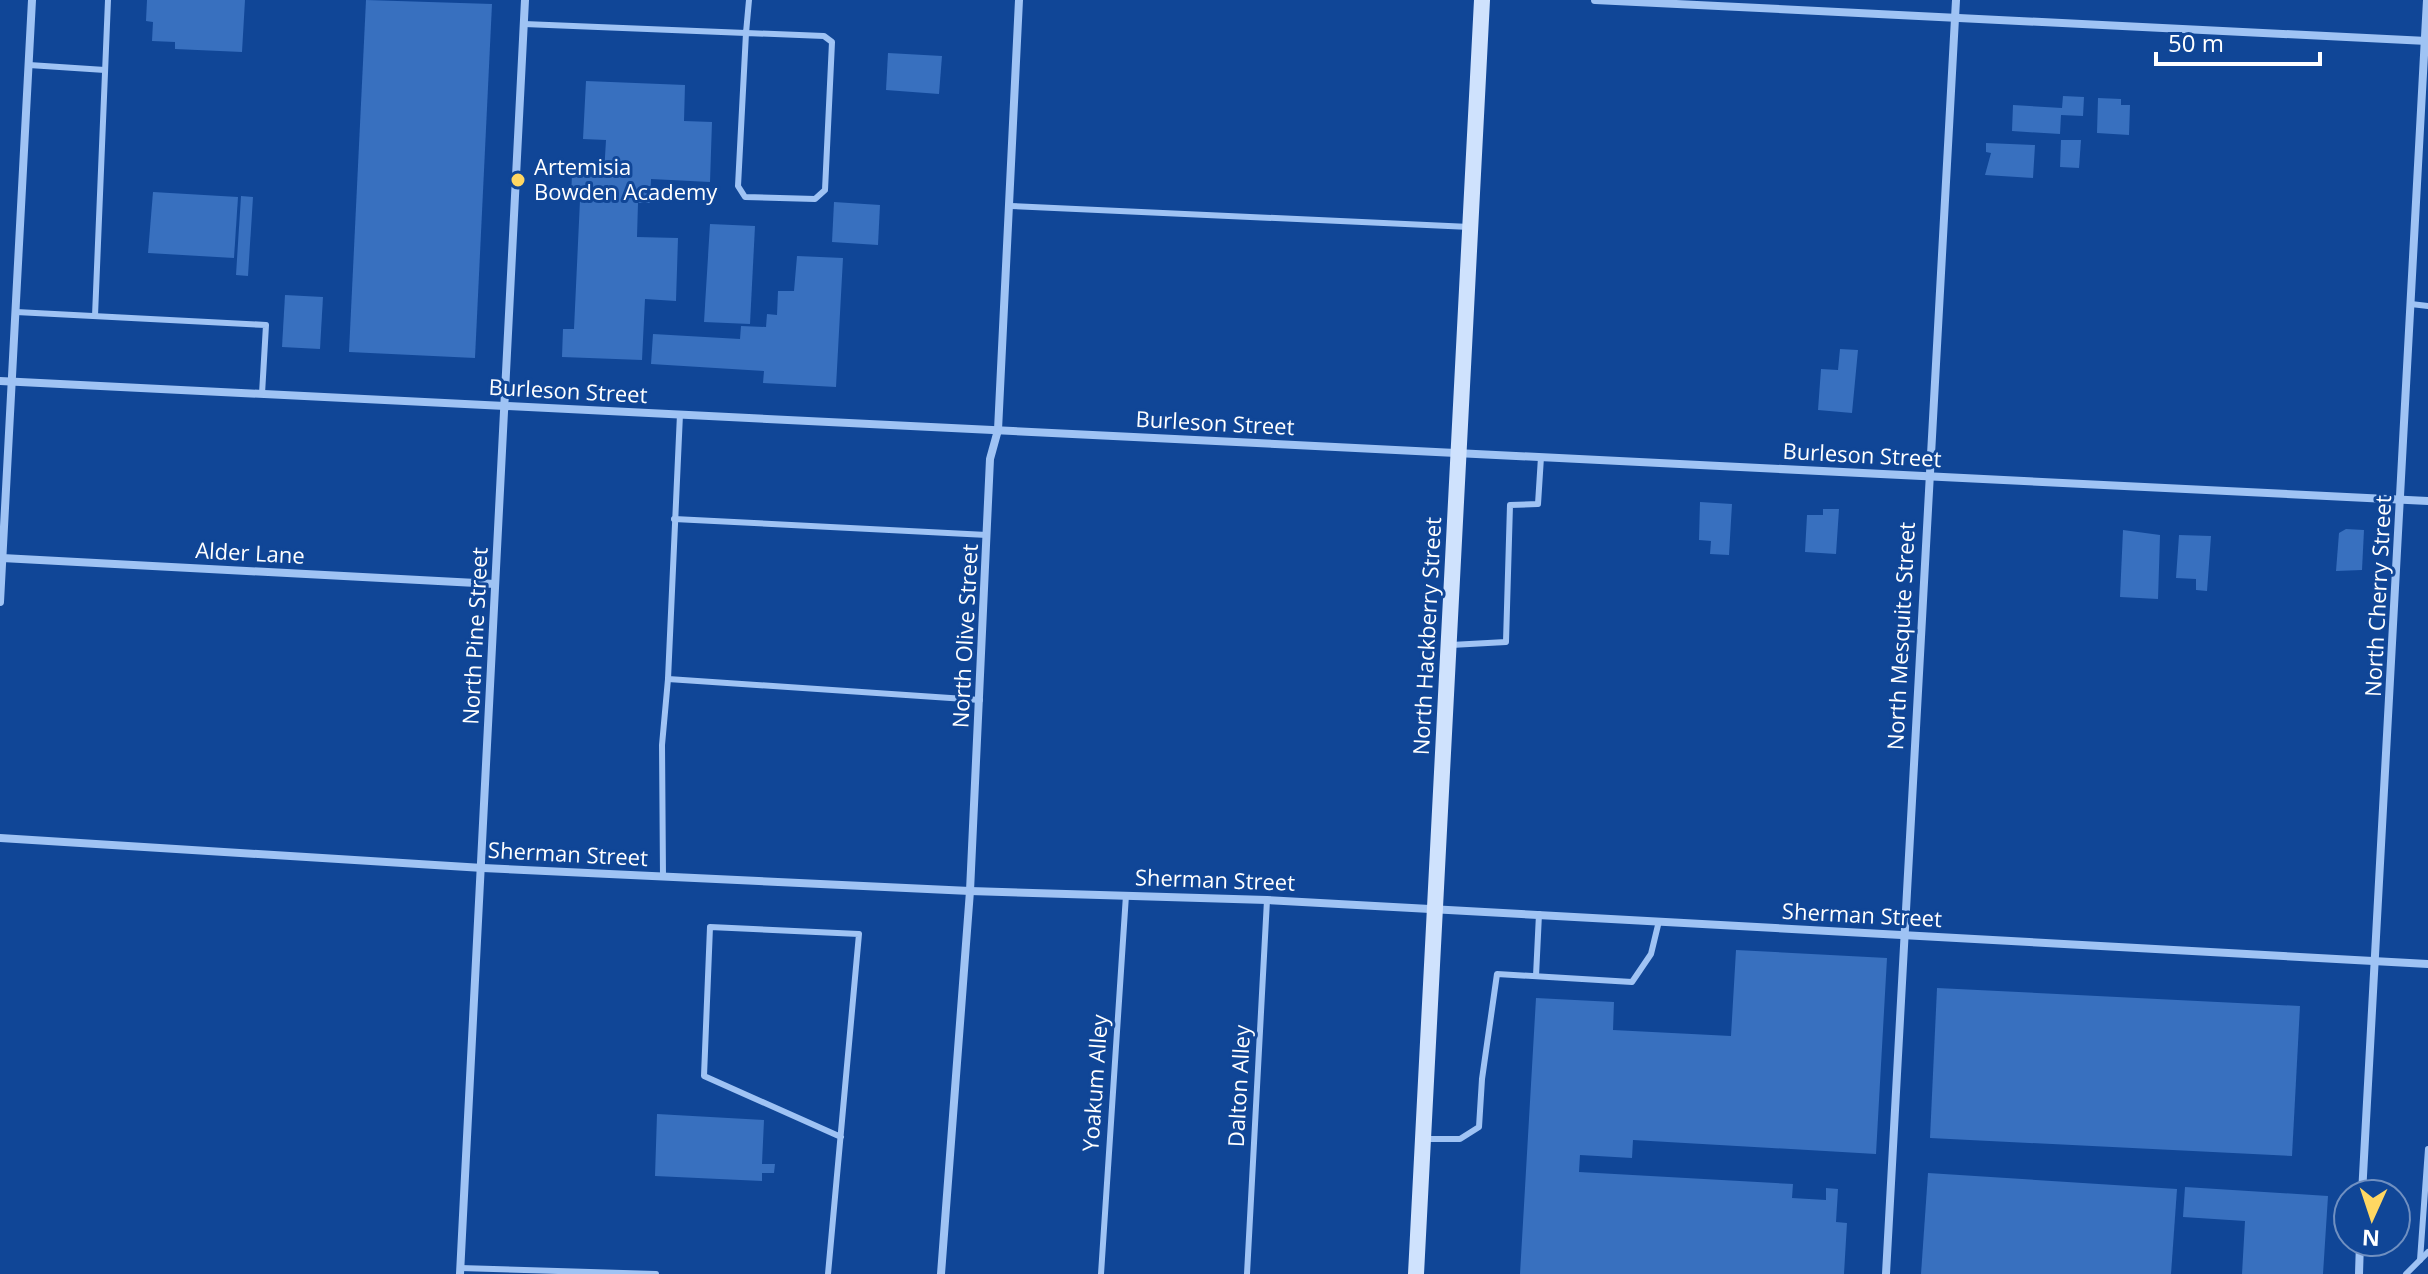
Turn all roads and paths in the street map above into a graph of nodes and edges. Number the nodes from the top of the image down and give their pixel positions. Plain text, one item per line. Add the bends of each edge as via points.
1 (32, 0) edge
2 (108, 0) edge
3 (525, 0) edge
4 (749, 0) edge
5 (1019, 0) edge
6 (1482, 0) edge
7 (1595, 0) edge
8 (1956, 0) edge
9 (2427, 0) edge
10 (1955, 15) junction
11 (524, 24) junction
12 (746, 33) junction
13 (2427, 41) edge
14 (29, 65) junction
15 (105, 70) junction
16 (1010, 206) junction
17 (1471, 227) junction
18 (2411, 304) junction
19 (2428, 306) edge
20 (16, 312) junction
21 (95, 316) junction
22 (0, 381) edge
23 (12, 381) junction
24 (262, 394) junction
25 (504, 406) junction
26 (680, 414) junction
27 (998, 430) junction
28 (1459, 453) junction
29 (1541, 457) junction
30 (1927, 476) junction
31 (2401, 500) junction
32 (2428, 501) edge
33 (674, 519) junction
34 (987, 535) junction
35 (2, 558) junction
36 (495, 584) junction
37 (0, 602) edge
38 (1449, 644) junction
39 (668, 679) junction
40 (980, 700) junction
41 (0, 838) edge
42 (483, 868) junction
43 (663, 876) junction
44 (970, 891) junction
45 (1126, 895) junction
46 (1267, 900) junction
47 (1435, 909) junction
48 (1539, 914) junction
49 (1659, 921) junction
50 (1903, 935) junction
51 (2376, 962) junction
52 (2428, 964) edge
53 (1536, 976) junction
54 (841, 1137) junction
55 (1423, 1139) junction
56 (2428, 1149) edge
57 (2427, 1172) edge
58 (2363, 1178) edge
59 (2428, 1252) edge
60 (2420, 1260) junction
61 (460, 1271) edge
62 (656, 1274) edge
63 (828, 1274) edge
64 (941, 1274) edge
65 (1101, 1274) edge
66 (1247, 1274) edge
67 (1416, 1274) edge
68 (1886, 1274) edge
69 (2406, 1274) edge

1 - 14 street
2 - 15 lane
3 - 11 street, North Pine Street
4 - 12 lane
5 - 16 street, North Olive Street
6 - 17 main road, North Hackberry Street
7 - 10 street
8 - 10 street, North Mesquite Street
9 - 13 street, North Cherry Street
10 - 13 street
10 - 30 street, North Mesquite Street
11 - 12 lane
11 - 25 street, North Pine Street
12 - 12 lane via 738,186 745,197 815,199 825,190 832,42 824,36
13 - 18 street, North Cherry Street
14 - 15 lane
14 - 20 street
15 - 21 lane
16 - 17 lane
16 - 27 street, North Olive Street
17 - 28 main road, North Hackberry Street
18 - 19 lane
18 - 31 street, North Cherry Street
20 - 21 lane
20 - 23 street
21 - 24 lane via 266,325
22 - 23 street, Burleson Street
23 - 24 street, Burleson Street
23 - 35 street
24 - 25 street, Burleson Street
25 - 26 street, Burleson Street
25 - 36 street, North Pine Street
26 - 27 street, Burleson Street
26 - 33 lane
27 - 28 street, Burleson Street
27 - 34 street, North Olive Street via 990,459
28 - 29 street, Burleson Street
28 - 38 main road, North Hackberry Street
29 - 30 street, Burleson Street
29 - 38 lane via 1538,504 1510,505 1506,642
30 - 31 street, Burleson Street
30 - 50 street, North Mesquite Street
31 - 32 street, Burleson Street
31 - 51 street, North Cherry Street
33 - 34 lane
33 - 39 lane
34 - 40 street, North Olive Street
35 - 36 street, Alder Lane
35 - 37 street
36 - 42 street, North Pine Street
38 - 47 main road, North Hackberry Street
39 - 40 lane
39 - 43 lane via 662,745
40 - 44 street, North Olive Street
41 - 42 street, Sherman Street
42 - 43 street, Sherman Street
42 - 61 street, North Pine Street
43 - 44 street, Sherman Street
44 - 45 street, Sherman Street
44 - 64 street, North Olive Street
45 - 46 street, Sherman Street
45 - 65 lane, Yoakum Alley
46 - 47 street, Sherman Street
46 - 66 lane, Dalton Alley
47 - 48 street, Sherman Street
47 - 55 main road, North Hackberry Street
48 - 49 street, Sherman Street
48 - 53 lane
49 - 50 street, Sherman Street
49 - 53 lane via 1651,954 1632,982
50 - 51 street, Sherman Street
50 - 68 street, North Mesquite Street
51 - 52 street, Sherman Street
51 - 58 street, North Cherry Street
53 - 55 lane via 1497,974 1479,1127 1460,1139
54 - 54 lane via 859,934 710,927 704,1076
54 - 63 lane
55 - 67 main road, North Hackberry Street
56 - 57 lane
57 - 60 lane
59 - 60 lane
60 - 69 lane
61 - 62 lane

